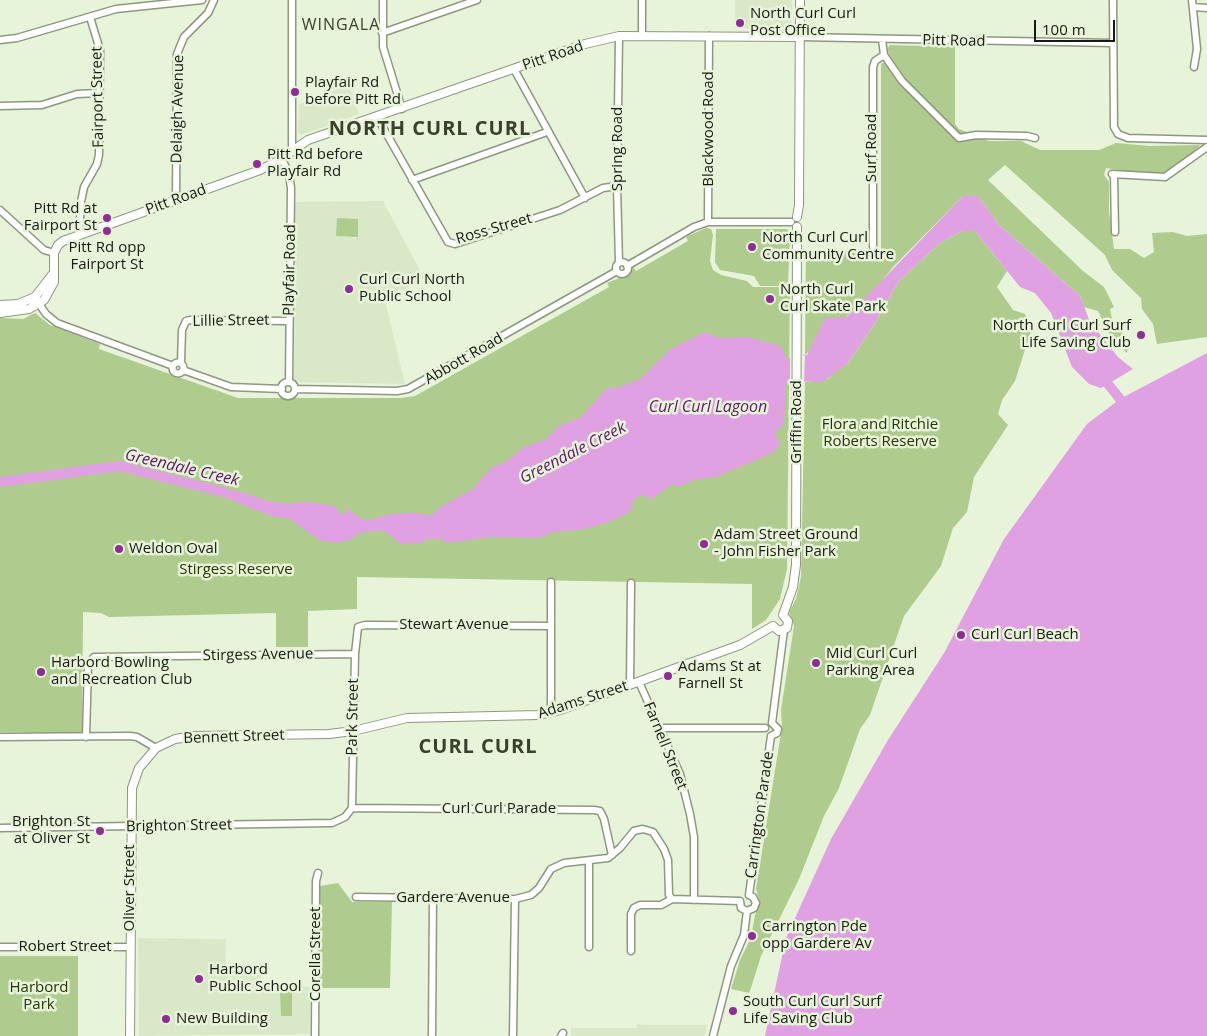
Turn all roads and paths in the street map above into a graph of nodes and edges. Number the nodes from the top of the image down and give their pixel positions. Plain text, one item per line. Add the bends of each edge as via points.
1 (202, 0) edge
2 (214, 0) edge
3 (292, 0) edge
4 (383, 0) edge
5 (476, 0) edge
6 (642, 0) edge
7 (800, 0) edge
8 (1112, 0) edge
9 (1192, 3) edge
10 (1207, 8) edge
11 (90, 16) junction
12 (382, 33) junction
13 (619, 36) junction
14 (642, 36) junction
15 (709, 36) junction
16 (800, 38) junction
17 (882, 39) junction
18 (0, 40) edge
19 (1112, 43) junction
20 (884, 55) junction
21 (1194, 67) dead end
22 (514, 69) junction
23 (99, 93) junction
24 (0, 106) edge
25 (402, 109) junction
26 (377, 117) junction
27 (547, 132) junction
28 (1035, 138) dead end
29 (1207, 140) edge
30 (1207, 147) edge
31 (292, 152) junction
32 (282, 159) junction
33 (412, 180) junction
34 (617, 186) junction
35 (585, 198) junction
36 (176, 200) junction
37 (0, 210) edge
38 (708, 222) junction
39 (795, 222) junction
40 (1115, 232) dead end
41 (79, 235) junction
42 (873, 247) dead end
43 (54, 253) junction
44 (619, 263) junction
45 (628, 266) junction
46 (617, 271) junction
47 (37, 300) junction
48 (0, 305) edge
49 (0, 313) edge
50 (289, 321) junction
51 (182, 367) junction
52 (289, 382) junction
53 (282, 389) junction
54 (295, 389) junction
55 (551, 582) dead end
56 (630, 583) dead end
57 (783, 615) junction
58 (551, 626) junction
59 (774, 626) junction
60 (358, 627) joint
61 (784, 630) junction
62 (355, 654) junction
63 (639, 682) junction
64 (630, 685) junction
65 (551, 712) junction
66 (772, 723) junction
67 (658, 728) junction
68 (765, 728) junction
69 (353, 731) junction
70 (770, 736) junction
71 (0, 737) edge
72 (86, 737) junction
73 (156, 748) junction
74 (352, 808) junction
75 (130, 827) junction
76 (0, 828) edge
77 (612, 855) junction
78 (589, 861) junction
79 (318, 873) dead end
80 (749, 895) junction
81 (356, 897) dead end
82 (433, 898) junction
83 (515, 899) junction
84 (672, 899) junction
85 (694, 900) junction
86 (740, 901) junction
87 (747, 911) junction
88 (0, 947) edge
89 (130, 947) junction
90 (589, 947) dead end
91 (631, 951) dead end
92 (130, 1036) edge
93 (315, 1036) edge
94 (432, 1036) edge
95 (513, 1036) edge
96 (713, 1036) edge

1 - 11 street via 116,9
2 - 36 street, Delaigh Avenue via 208,13 184,37 177,54
3 - 31 street
4 - 12 street
5 - 12 street
6 - 14 street
7 - 16 main road, Griffin Road
8 - 19 street
9 - 10 street
9 - 21 street via 1197,49
11 - 18 street
11 - 23 street, Fairport Street via 100,50
12 - 25 street via 388,70
13 - 14 main road, Pitt Road
13 - 22 main road, Pitt Road via 602,38
13 - 34 street, Spring Road
14 - 15 main road, Pitt Road
15 - 16 main road, Pitt Road
15 - 38 street, Blackwood Road
16 - 17 street, Pitt Road
16 - 39 main road, Griffin Road
17 - 19 street, Pitt Road
17 - 20 street
19 - 29 street via 1112,120 1118,134 1128,138
20 - 28 street via 907,88 959,138
20 - 42 street, Surf Road via 875,61 873,67
22 - 25 main road, Pitt Road
22 - 27 street
23 - 24 street via 77,94 42,105
23 - 41 street, Fairport Street via 99,155 84,187
25 - 26 main road, Pitt Road
26 - 31 main road, Pitt Road via 308,140
26 - 33 street, Ross Street
27 - 33 street
27 - 35 street
30 - 40 street via 1165,177 1113,174
31 - 32 main road, Pitt Road
32 - 36 main road, Pitt Road
32 - 50 street, Playfair Road via 291,188
33 - 35 street, Ross Street via 448,242 455,244 560,210
34 - 35 street, Ross Street via 603,188
34 - 44 street, Spring Road
36 - 41 main road, Pitt Road
37 - 43 street via 44,250
38 - 39 street, Abbott Road
38 - 45 street, Abbott Road
39 - 57 main road, Griffin Road via 795,575
41 - 43 main road, Pitt Road via 60,243
43 - 47 main road via 52,289
44 - 45 street
44 - 46 street
45 - 46 street, Abbott Road via 626,273
46 - 54 street, Abbott Road via 408,389
47 - 48 main road
47 - 49 main road via 19,312
47 - 51 street, Abbott Road via 46,314 58,323 173,366 176,373
50 - 51 street, Lillie Street via 186,321 182,330
50 - 52 street, Playfair Road
51 - 53 street, Abbott Road via 231,387
52 - 53 street
52 - 54 street
53 - 54 street, Abbott Road via 288,396
55 - 58 street
56 - 64 street
57 - 59 main road via 774,619
57 - 61 main road via 789,624
58 - 60 street, Stewart Avenue
58 - 65 street
59 - 61 main road via 777,630
59 - 63 main road, Adams Street via 740,645
60 - 62 street, Park Street
61 - 66 street
62 - 69 street, Park Street
62 - 72 street, Stirgess Avenue via 94,657 88,665
63 - 64 main road, Adams Street
63 - 67 street, Farnell Street
64 - 65 main road, Adams Street
65 - 69 main road, Adams Street via 524,717 407,718
66 - 68 street
66 - 70 street via 778,731
67 - 68 street
67 - 85 street, Farnell Street via 680,774 690,814 694,837
68 - 70 street
69 - 73 main road, Bennett Street via 194,736 175,739
69 - 74 street, Park Street
70 - 80 street, Carrington Parade
71 - 72 street
72 - 73 street via 137,737
73 - 75 main road, Oliver Street via 136,774
74 - 75 street, Brighton Street via 345,817 332,823
74 - 77 street, Curl Curl Parade via 600,811
75 - 76 street, Brighton Street
75 - 89 main road, Oliver Street
77 - 78 street, Gardere Avenue
77 - 84 street via 634,831 652,832 668,860 669,895
78 - 83 street, Gardere Avenue via 564,863 552,869 531,895
78 - 90 street
79 - 93 street, Corella Street
80 - 86 street
80 - 87 street via 756,903
81 - 82 street, Gardere Avenue
82 - 83 street, Gardere Avenue
82 - 94 street
83 - 95 street
84 - 85 street
84 - 91 street via 660,905 634,908 631,914
85 - 86 street
86 - 87 street via 741,908
87 - 96 street via 744,935 731,966
88 - 89 street, Robert Street
89 - 92 main road, Oliver Street

